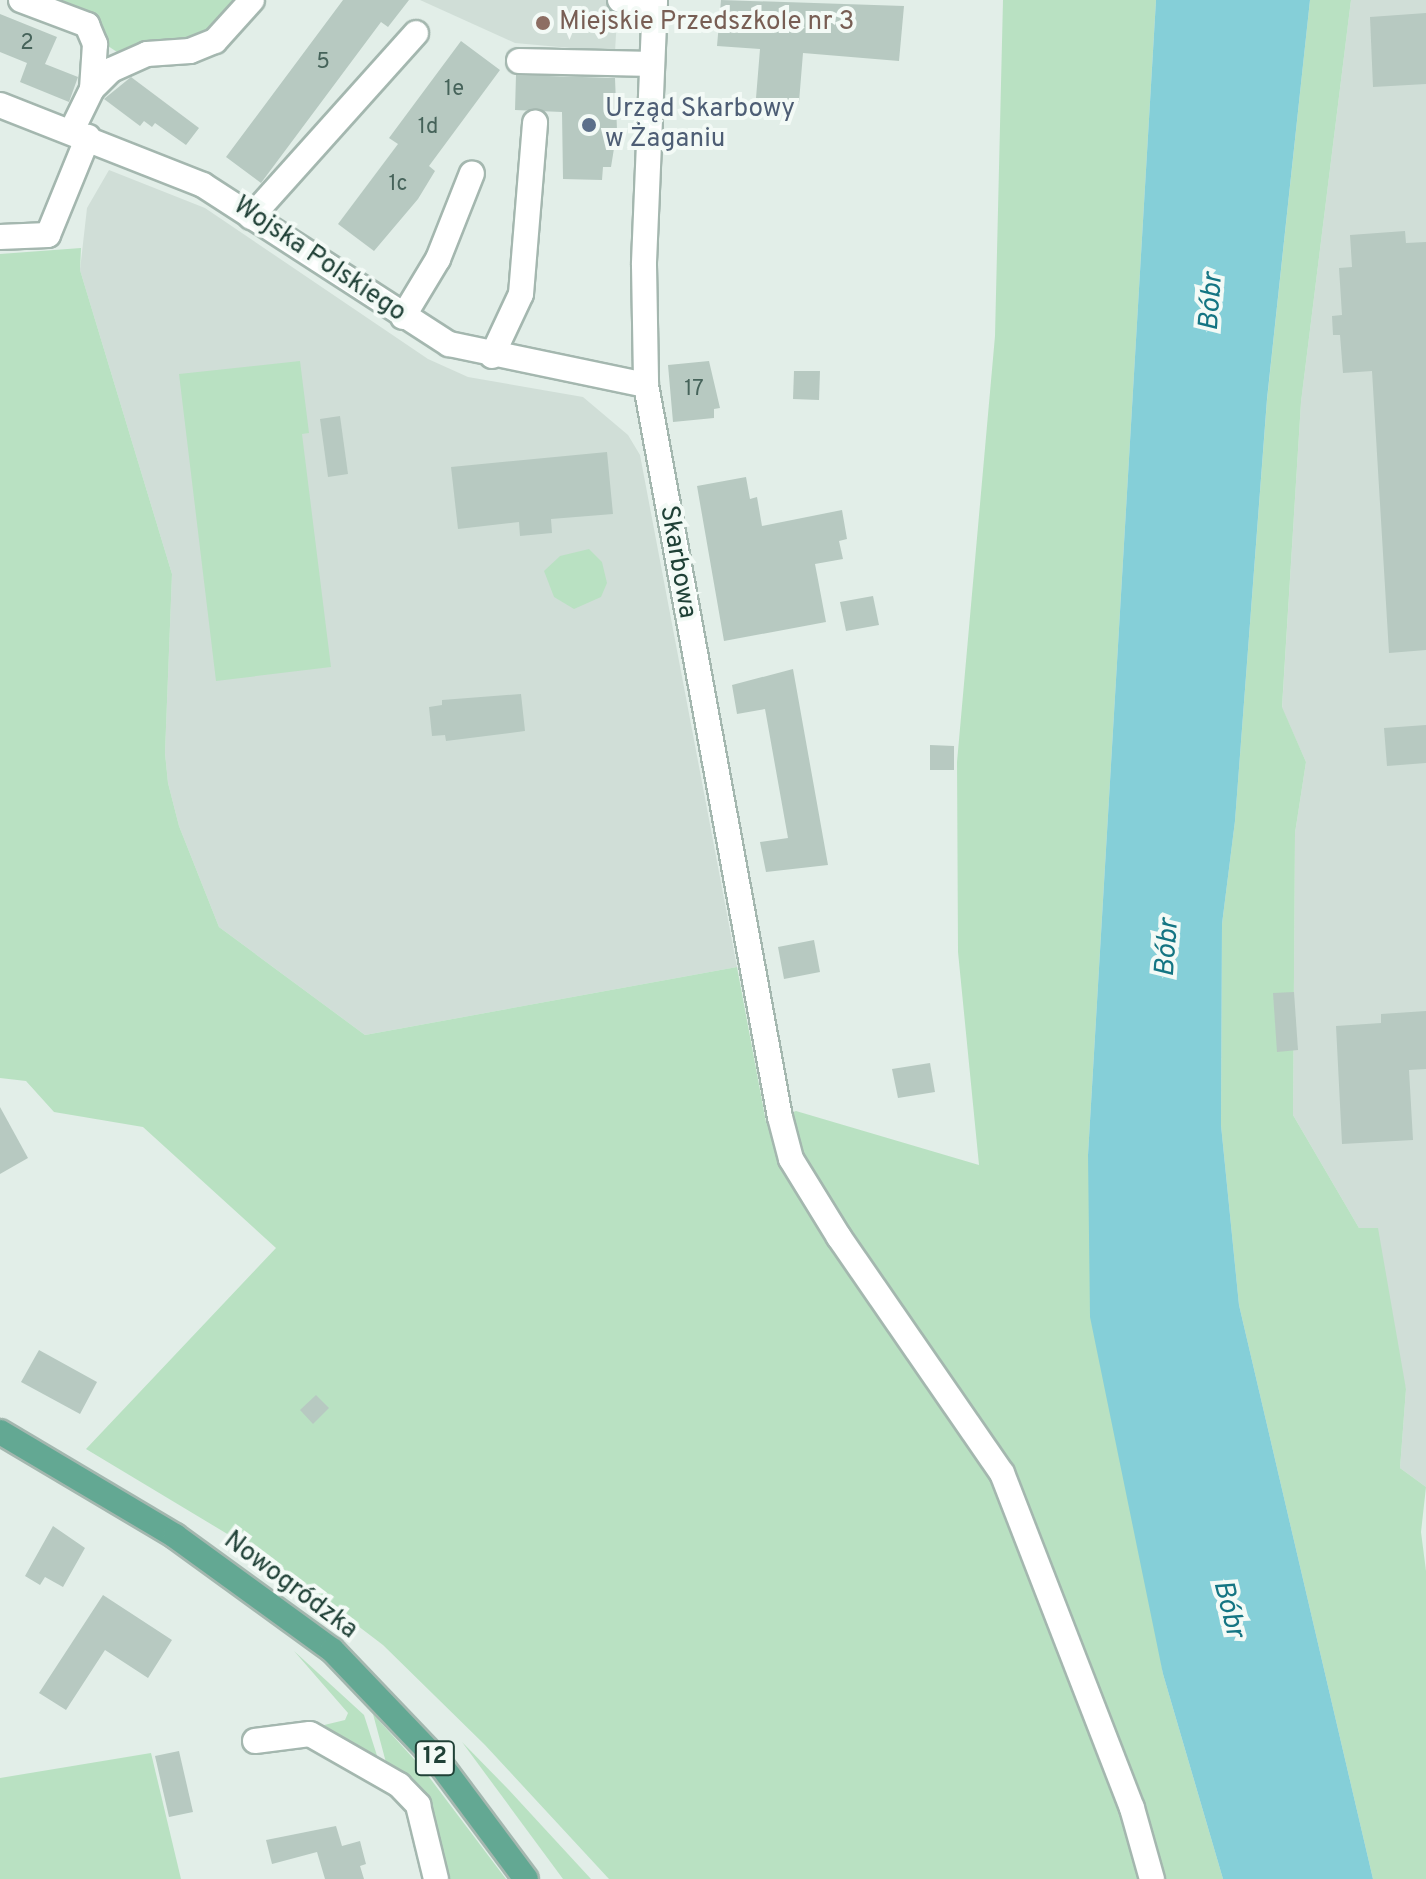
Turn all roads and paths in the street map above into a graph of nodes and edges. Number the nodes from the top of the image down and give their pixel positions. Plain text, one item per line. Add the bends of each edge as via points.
1 (21, 0) edge
2 (252, 0) edge
3 (620, 0) edge
4 (655, 1) edge
5 (416, 33) dead end
6 (519, 61) dead end
7 (652, 64) junction
8 (92, 89) junction
9 (0, 105) edge
10 (535, 123) dead end
11 (80, 134) junction
12 (472, 173) dead end
13 (251, 217) junction
14 (0, 237) edge
15 (403, 317) junction
16 (492, 356) junction
17 (646, 385) junction
18 (0, 1432) edge
19 (255, 1741) dead end
20 (436, 1879) edge
21 (526, 1879) edge
22 (1152, 1879) edge

1 - 8 street via 87,25 95,44
2 - 8 street via 215,41 128,60
3 - 4 street
4 - 7 street, Skarbowa
5 - 13 street
6 - 7 street
7 - 17 street, Skarbowa via 644,265
8 - 11 street
9 - 11 street, Wojska Polskiego
10 - 16 street via 521,294
11 - 13 street, Wojska Polskiego via 203,185
11 - 14 street via 48,235
12 - 15 street via 438,259
13 - 15 street, Wojska Polskiego
15 - 16 street, Wojska Polskiego via 449,344
16 - 17 street, Wojska Polskiego
17 - 22 street, Skarbowa via 791,1159 1002,1473 1132,1808
18 - 21 main road, Nowogródzka / 12 via 175,1536 332,1650 438,1761
19 - 20 street via 310,1734 399,1785 418,1805

